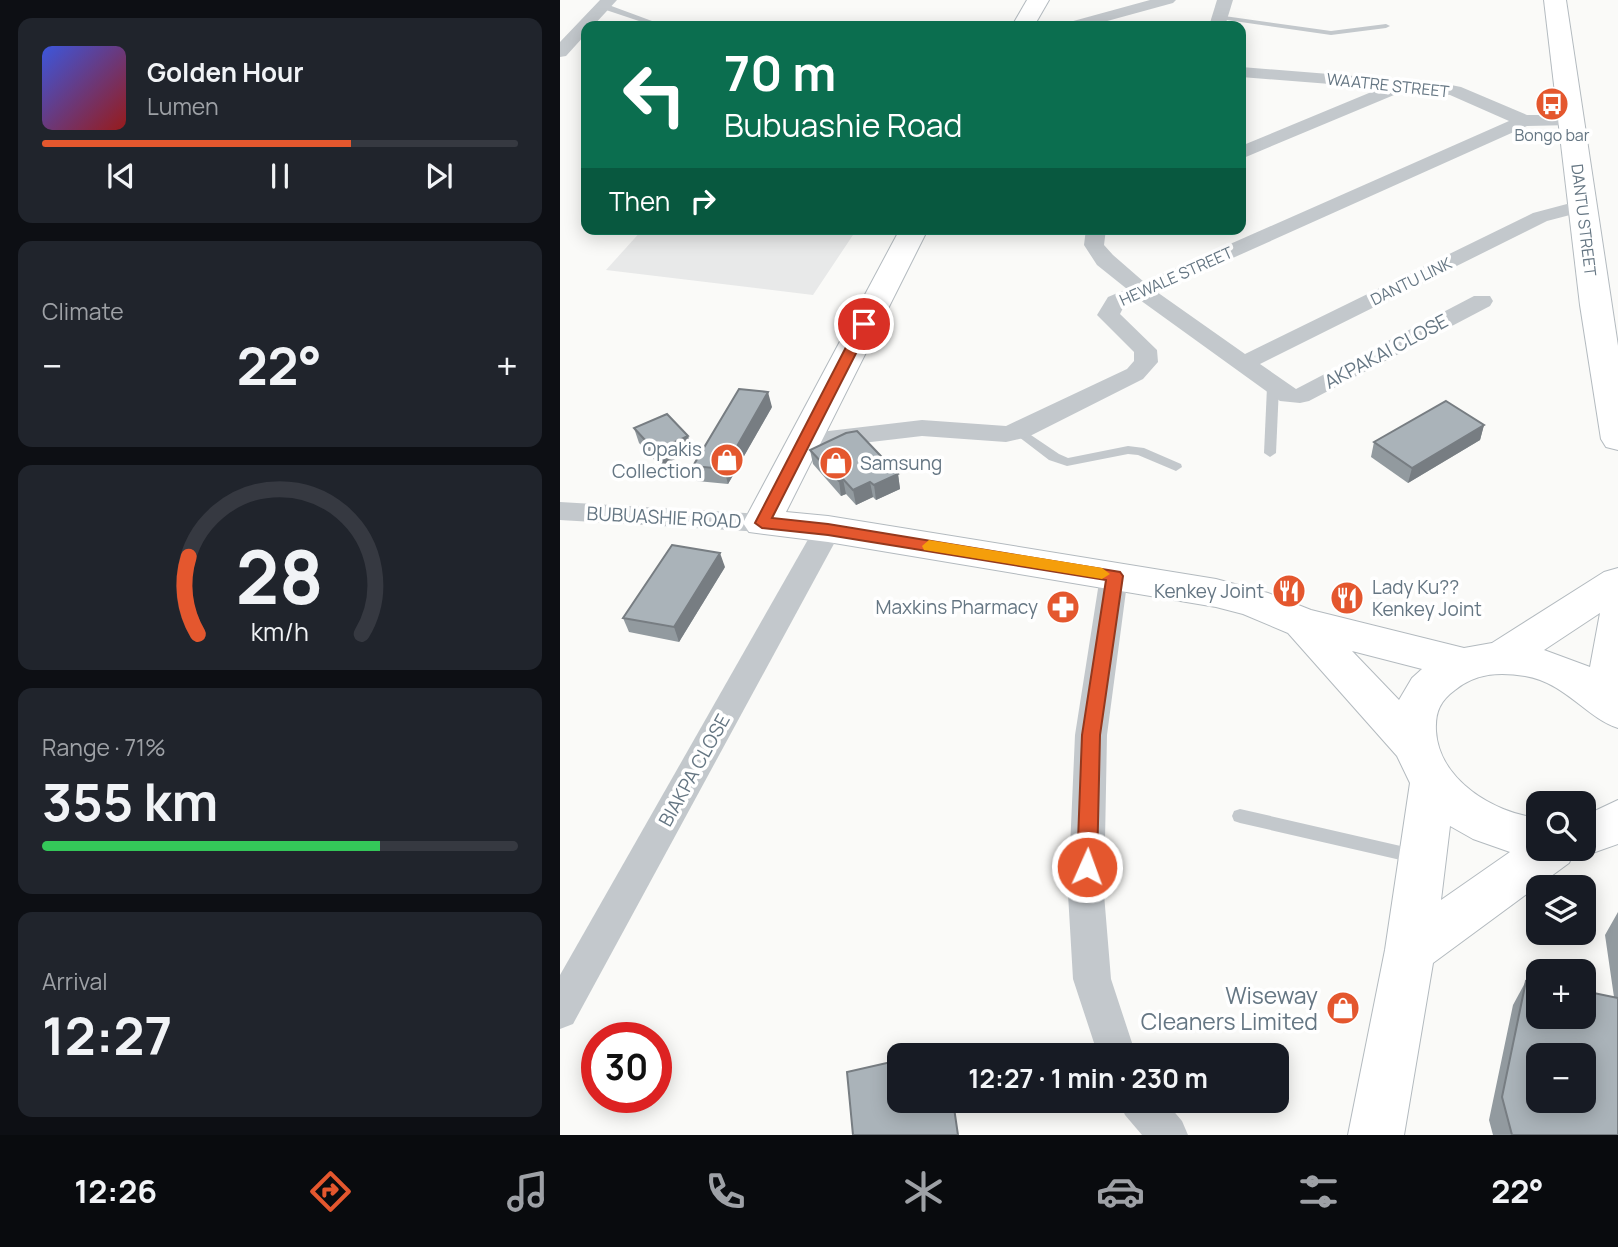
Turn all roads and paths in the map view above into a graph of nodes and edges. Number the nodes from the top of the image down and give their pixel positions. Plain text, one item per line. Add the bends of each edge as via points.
1 (1038, 0) edge
2 (1168, 0) edge
3 (1225, 0) edge
4 (1555, 0) edge
5 (606, 3) edge
6 (589, 21) edge
7 (648, 21) dead end
8 (1026, 21) edge
9 (1090, 21) edge
10 (1219, 21) edge
11 (1246, 25) edge
12 (1386, 26) dead end
13 (581, 30) edge
14 (560, 52) edge
15 (1246, 72) edge
16 (1402, 85) junction
17 (1572, 120) junction
18 (1524, 121) junction
19 (1246, 151) edge
20 (1583, 206) junction
21 (911, 235) edge
22 (1095, 235) edge
23 (1142, 291) junction
24 (1482, 301) dead end
25 (1606, 306) edge
26 (1242, 364) junction
27 (1281, 391) junction
28 (1019, 431) junction
29 (1618, 439) edge
30 (803, 442) junction
31 (1269, 453) dead end
32 (1176, 467) dead end
33 (560, 511) edge
34 (762, 523) junction
35 (828, 530) junction
36 (1115, 576) junction
37 (1618, 582) edge
38 (1618, 616) edge
39 (1302, 623) junction
40 (1482, 661) junction
41 (1612, 704) edge
42 (1424, 764) junction
43 (1240, 816) dead end
44 (1526, 835) edge
45 (1423, 858) junction
46 (1535, 861) edge
47 (1410, 950) junction
48 (560, 1011) edge
49 (1113, 1043) edge
50 (1149, 1113) edge
51 (1167, 1135) edge
52 (1376, 1135) edge

1 - 8 street
2 - 9 street
3 - 10 street
4 - 17 street, DANTU STREET
5 - 6 street
5 - 7 lane
11 - 12 lane via 1331,33
13 - 14 street
15 - 16 street, WAATRE STREET
16 - 18 street, WAATRE STREET via 1451,90
16 - 19 street
17 - 18 street, WAATRE STREET
17 - 20 street, DANTU STREET
18 - 23 street, HEWALE STREET
20 - 25 street, DANTU STREET
20 - 26 street, DANTU LINK via 1529,222
21 - 30 street
22 - 23 street via 1097,250
23 - 26 street
23 - 28 street, HEWALE STREET via 1116,302 1108,316 1145,350 1146,362 1135,373
24 - 27 street, AKPAKAI CLOSE via 1300,396
25 - 29 street, DANTU STREET
26 - 27 street
27 - 31 lane
28 - 30 street, HEWALE STREET via 995,435 922,428
28 - 32 lane via 1068,462 1128,450
30 - 34 street
33 - 34 street, BUBUASHIE ROAD
34 - 35 street, BUBUASHIE ROAD
35 - 36 street, BUBUASHIE ROAD
35 - 48 street, BIAKPA CLOSE
36 - 39 street, BUBUASHIE ROAD via 1216,593
36 - 49 street via 1091,735 1086,894 1092,979
37 - 40 street
38 - 41 street
39 - 40 street, BUBUASHIE ROAD
39 - 42 street, BUBUASHIE ROAD
40 - 41 street, BUBUASHIE ROAD via 1537,663 1562,671
40 - 42 street via 1440,676 1422,695 1413,719
42 - 44 street, BUBUASHIE ROAD via 1458,807 1491,826
42 - 45 street
43 - 45 lane
45 - 47 street
46 - 47 street
47 - 52 street
50 - 51 street

